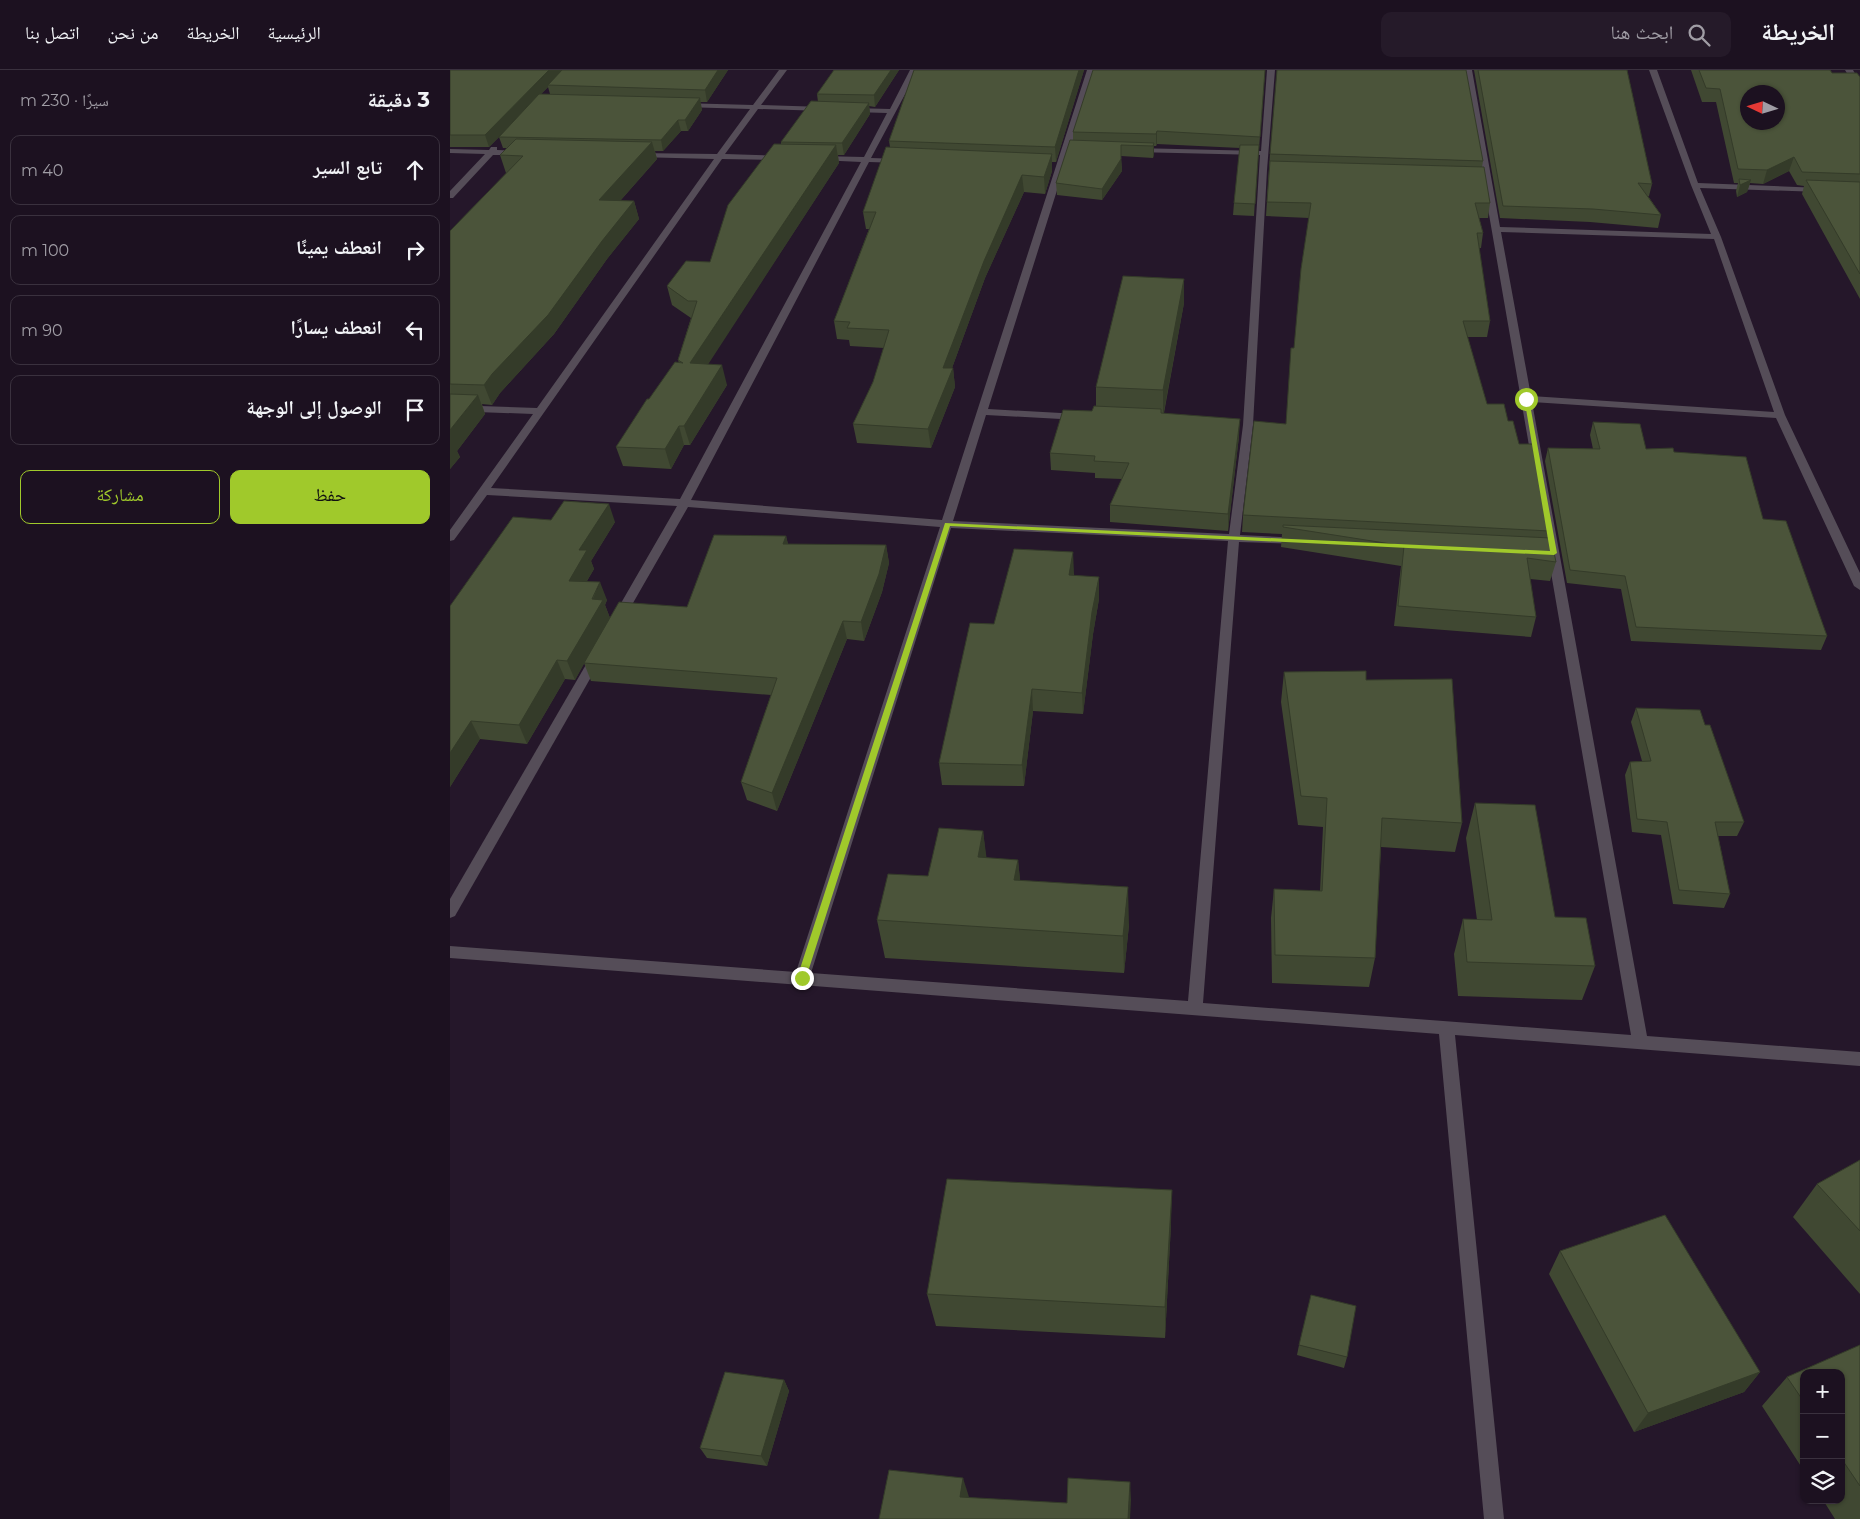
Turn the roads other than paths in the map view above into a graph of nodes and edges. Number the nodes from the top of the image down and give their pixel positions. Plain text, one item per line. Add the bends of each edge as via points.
1 (783, 70) edge
2 (914, 70) edge
3 (1092, 70) edge
4 (1271, 70) edge
5 (1468, 70) edge
6 (1653, 70) edge
7 (1849, 70) edge
8 (1860, 88) edge
9 (677, 105) edge
10 (755, 107) junction
11 (833, 110) edge
12 (843, 110) edge
13 (892, 112) junction
14 (495, 149) junction
15 (1126, 150) edge
16 (450, 152) edge
17 (531, 153) edge
18 (1264, 153) junction
19 (629, 155) edge
20 (717, 157) junction
21 (787, 158) edge
22 (807, 158) edge
23 (867, 159) junction
24 (906, 161) edge
25 (1695, 185) junction
26 (1831, 191) edge
27 (450, 196) edge
28 (1495, 229) junction
29 (1717, 237) junction
30 (1526, 399) junction
31 (450, 408) edge
32 (541, 411) junction
33 (983, 412) junction
34 (1780, 415) junction
35 (1091, 417) edge
36 (483, 491) junction
37 (684, 503) junction
38 (947, 524) junction
39 (450, 538) edge
40 (1234, 538) junction
41 (1314, 542) edge
42 (1857, 572) edge
43 (1860, 586) edge
44 (611, 631) edge
45 (601, 648) edge
46 (450, 912) edge
47 (450, 952) edge
48 (802, 978) junction
49 (1195, 1008) junction
50 (1446, 1027) junction
51 (1640, 1042) junction
52 (1860, 1059) edge
53 (1494, 1519) edge

1 - 10 street
2 - 13 street
3 - 33 street via 1071,148 1056,166
4 - 18 street
5 - 28 street via 1482,178
6 - 25 street
7 - 8 street
9 - 10 street
10 - 11 street
10 - 20 street
12 - 13 street
13 - 23 street
14 - 16 street
14 - 17 street
14 - 27 street
15 - 18 street
18 - 40 street via 1268,171
19 - 20 street
20 - 21 street
20 - 32 street
22 - 23 street
23 - 24 street
23 - 37 street
25 - 26 street
25 - 29 street
28 - 29 street
28 - 30 street
29 - 34 street
30 - 34 street
30 - 51 street via 1549,553
31 - 32 street
32 - 36 street
33 - 35 street
33 - 38 street
34 - 42 street
36 - 37 street
36 - 39 street
37 - 38 street
37 - 44 street
38 - 40 street
38 - 48 street
40 - 41 street
40 - 49 street
42 - 43 street
45 - 46 street
47 - 48 street
48 - 49 street
49 - 50 street
50 - 51 street
50 - 53 street
51 - 52 street

